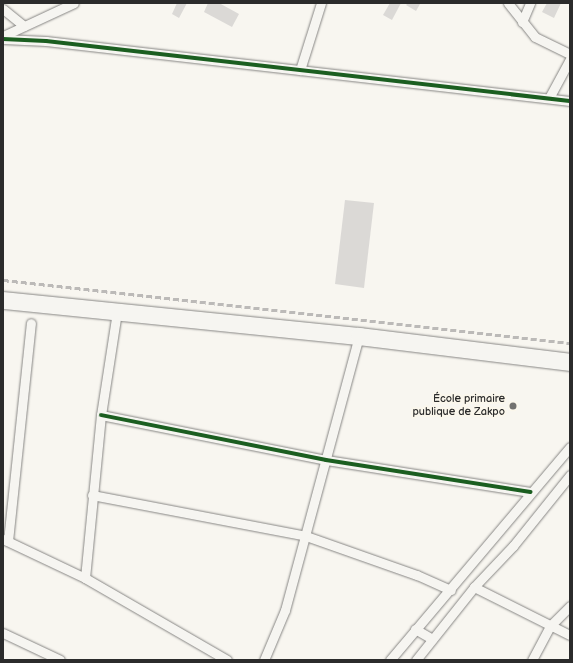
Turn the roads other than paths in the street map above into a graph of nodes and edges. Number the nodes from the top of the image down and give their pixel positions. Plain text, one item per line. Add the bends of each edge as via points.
1 (74, 3) edge
2 (321, 3) edge
3 (508, 3) edge
4 (530, 3) edge
5 (3, 9) edge
6 (522, 22) junction
7 (24, 26) junction
8 (3, 38) edge
9 (570, 54) edge
10 (570, 59) edge
11 (300, 70) junction
12 (550, 98) junction
13 (570, 101) edge
14 (3, 300) edge
15 (117, 312) junction
16 (31, 323) dead end
17 (359, 336) junction
18 (570, 362) edge
19 (101, 415) junction
20 (570, 447) edge
21 (326, 460) junction
22 (570, 474) edge
23 (531, 492) junction
24 (92, 495) junction
25 (306, 536) junction
26 (5, 540) edge
27 (85, 578) junction
28 (474, 587) junction
29 (451, 590) junction
30 (570, 606) edge
31 (551, 625) junction
32 (415, 629) junction
33 (3, 633) edge
34 (570, 635) edge
35 (432, 639) junction
36 (60, 660) edge
37 (227, 660) edge
38 (264, 660) edge
39 (390, 660) edge
40 (416, 660) edge
41 (532, 660) edge

1 - 7 street
2 - 11 street
3 - 6 street
4 - 6 street
5 - 7 street
6 - 9 street via 535,38
7 - 8 street
8 - 11 street
10 - 12 street
11 - 12 street
12 - 13 street
14 - 15 highway
15 - 17 highway
15 - 19 street
16 - 26 street
17 - 18 highway
17 - 21 street
19 - 21 street
19 - 24 street
20 - 23 street
21 - 23 street
21 - 25 street
22 - 28 street via 513,546
23 - 29 street
24 - 25 street
24 - 27 street
25 - 29 street via 417,575
25 - 38 street via 285,610
26 - 27 street
27 - 37 street
28 - 31 street
28 - 35 street
29 - 32 street
30 - 31 street
31 - 34 street
31 - 41 street
32 - 35 street
32 - 39 street
33 - 36 street
35 - 40 street

